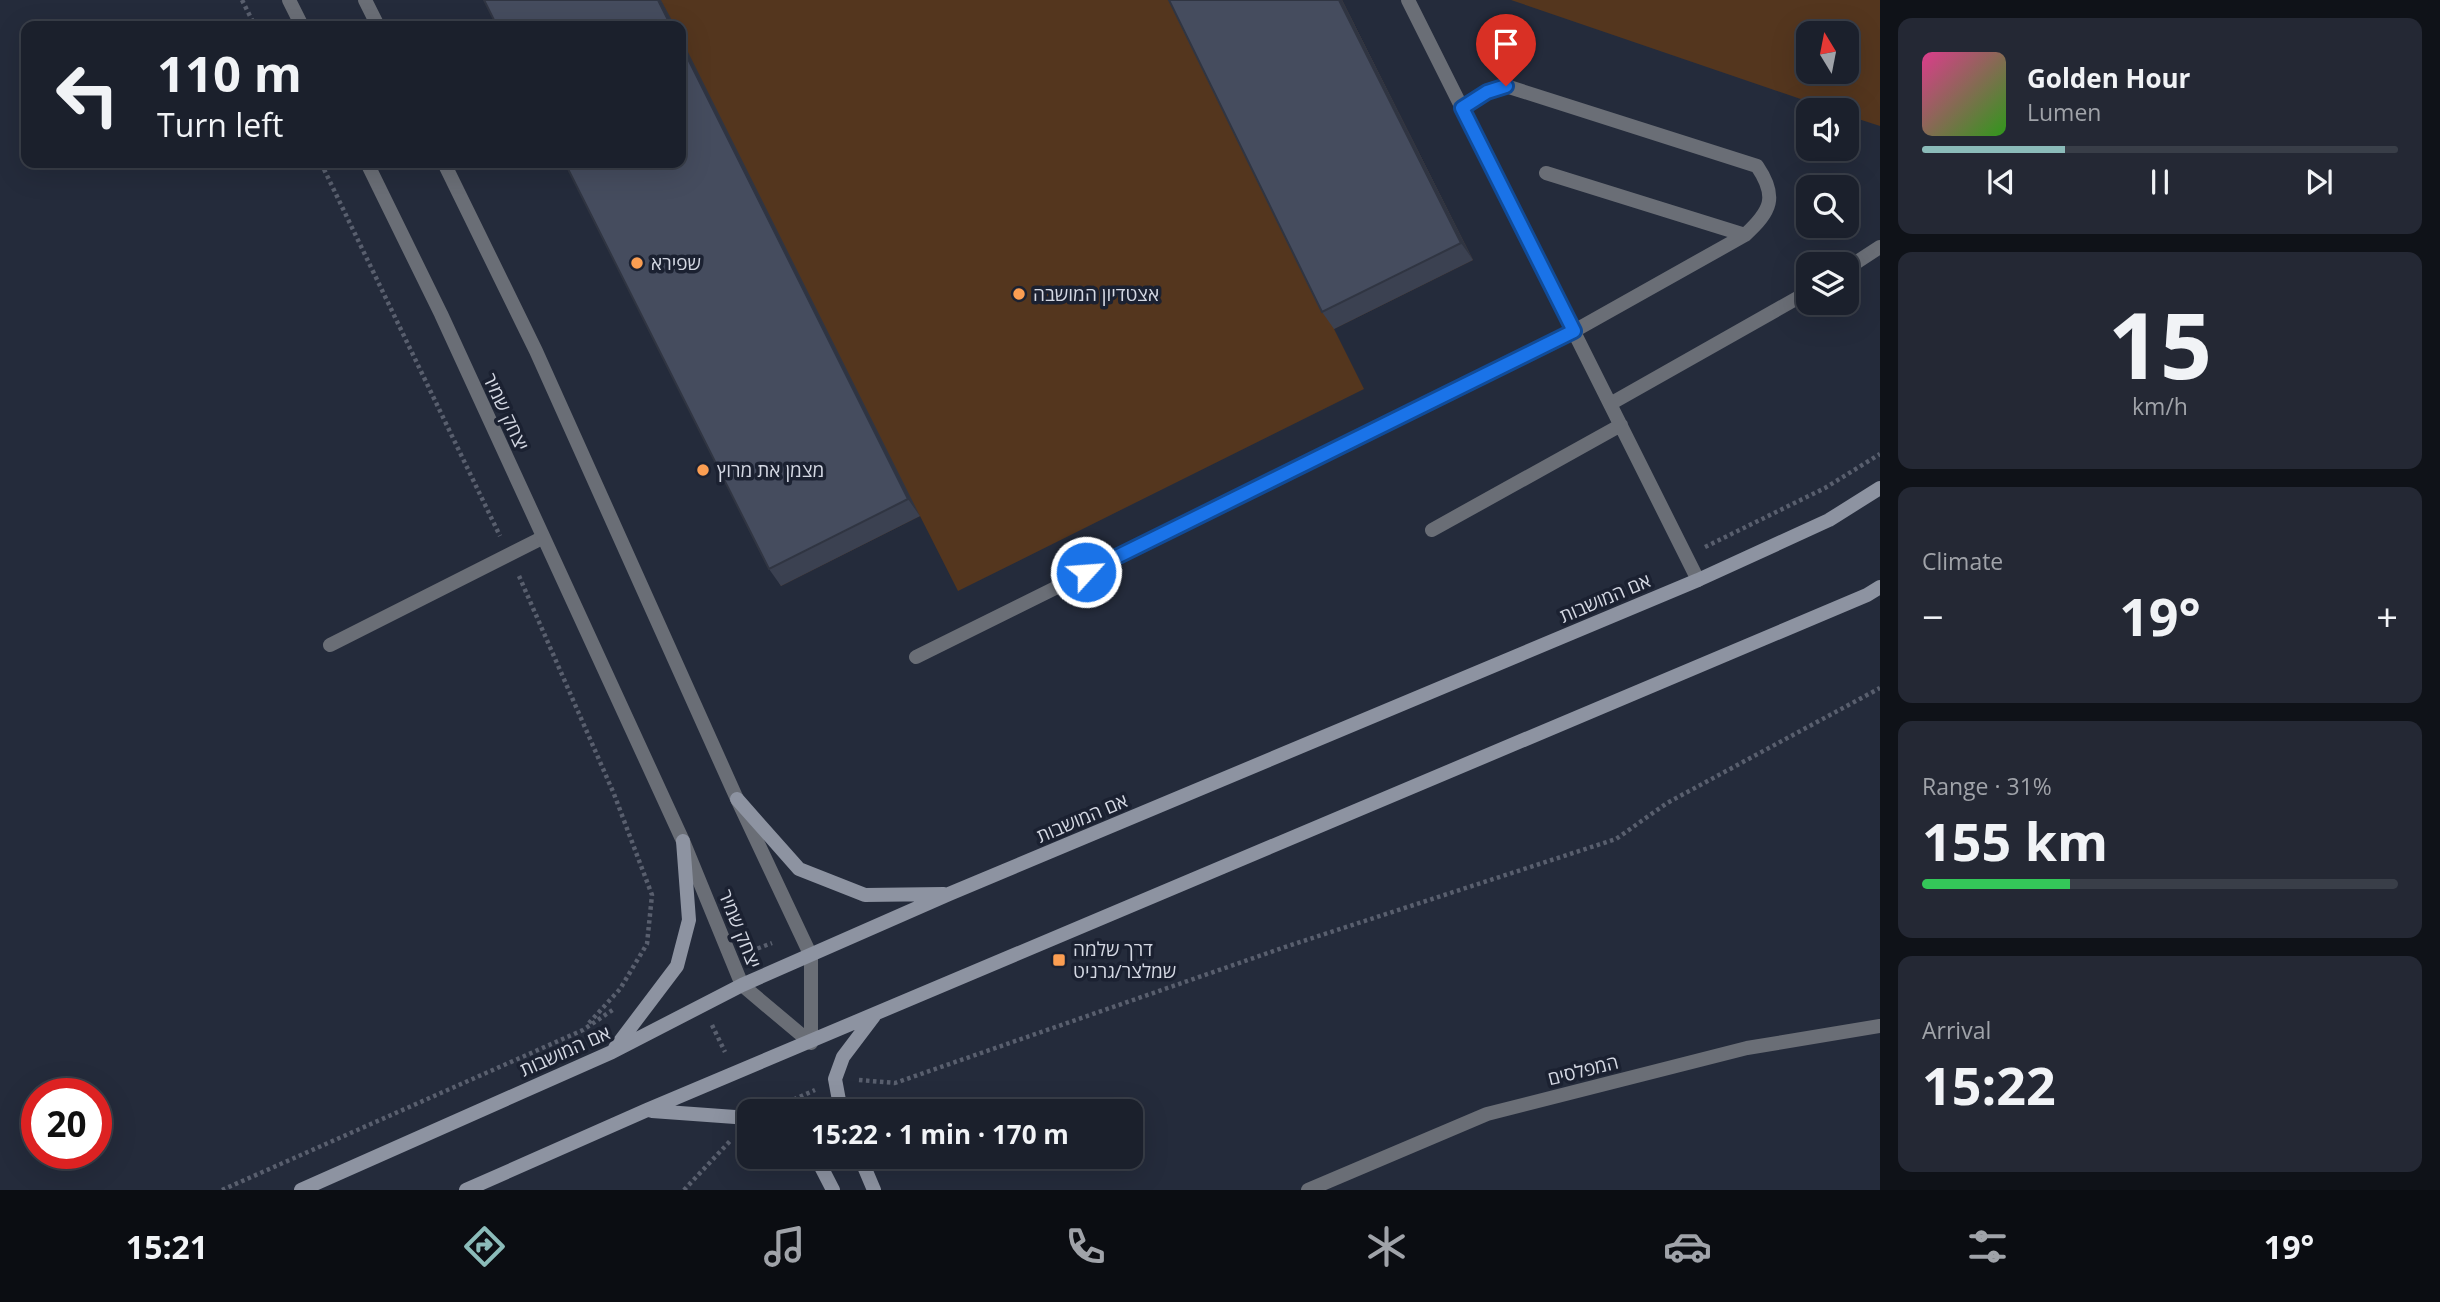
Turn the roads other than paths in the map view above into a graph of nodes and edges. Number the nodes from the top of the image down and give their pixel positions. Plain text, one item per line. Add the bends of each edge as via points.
1 (289, 0) edge
2 (365, 0) edge
3 (1408, 0) edge
4 (300, 21) edge
5 (376, 21) edge
6 (1462, 108) junction
7 (369, 168) edge
8 (446, 168) edge
9 (1546, 173) dead end
10 (1745, 235) junction
11 (1880, 247) edge
12 (1859, 261) edge
13 (1796, 299) edge
14 (1574, 331) junction
15 (1611, 404) junction
16 (1621, 425) junction
17 (1880, 488) edge
18 (1432, 530) dead end
19 (542, 538) junction
20 (1698, 580) junction
21 (1880, 587) edge
22 (330, 645) dead end
23 (916, 657) dead end
24 (737, 799) junction
25 (683, 841) junction
26 (949, 894) junction
27 (811, 956) junction
28 (742, 985) junction
29 (876, 1014) junction
30 (1880, 1026) edge
31 (811, 1043) junction
32 (611, 1052) junction
33 (839, 1099) edge
34 (647, 1110) junction
35 (737, 1117) edge
36 (822, 1169) edge
37 (865, 1169) edge
38 (301, 1190) edge
39 (466, 1190) edge
40 (833, 1190) edge
41 (874, 1190) edge
42 (1308, 1190) edge

1 - 4 street
2 - 5 street
3 - 6 street
6 - 10 street via 1506,86 1757,166 1768,182 1771,201 1762,220
6 - 14 street
7 - 19 street, יצחק שמיר
8 - 24 street via 536,351
9 - 10 street
10 - 14 street
11 - 12 street
13 - 15 street
14 - 15 street
14 - 23 street
15 - 16 street
16 - 18 street
16 - 20 street
17 - 20 main road, אם המושבות via 1829,520
19 - 22 street
19 - 25 street, יצחק שמיר
20 - 26 main road, אם המושבות
21 - 29 main road
24 - 26 main road via 799,869 865,895
24 - 27 street
25 - 28 street, יצחק שמיר
25 - 32 main road via 689,920 677,966
26 - 27 main road, אם המושבות
27 - 28 main road, אם המושבות
27 - 31 street
28 - 31 street, יצחק שמיר
28 - 32 main road, אם המושבות
29 - 31 main road
29 - 33 main road via 843,1057 835,1079
30 - 42 street, המפלסים via 1747,1048 1487,1114
31 - 34 main road
32 - 38 main road, אם המושבות
34 - 35 main road
34 - 39 main road
36 - 40 main road
37 - 41 main road

